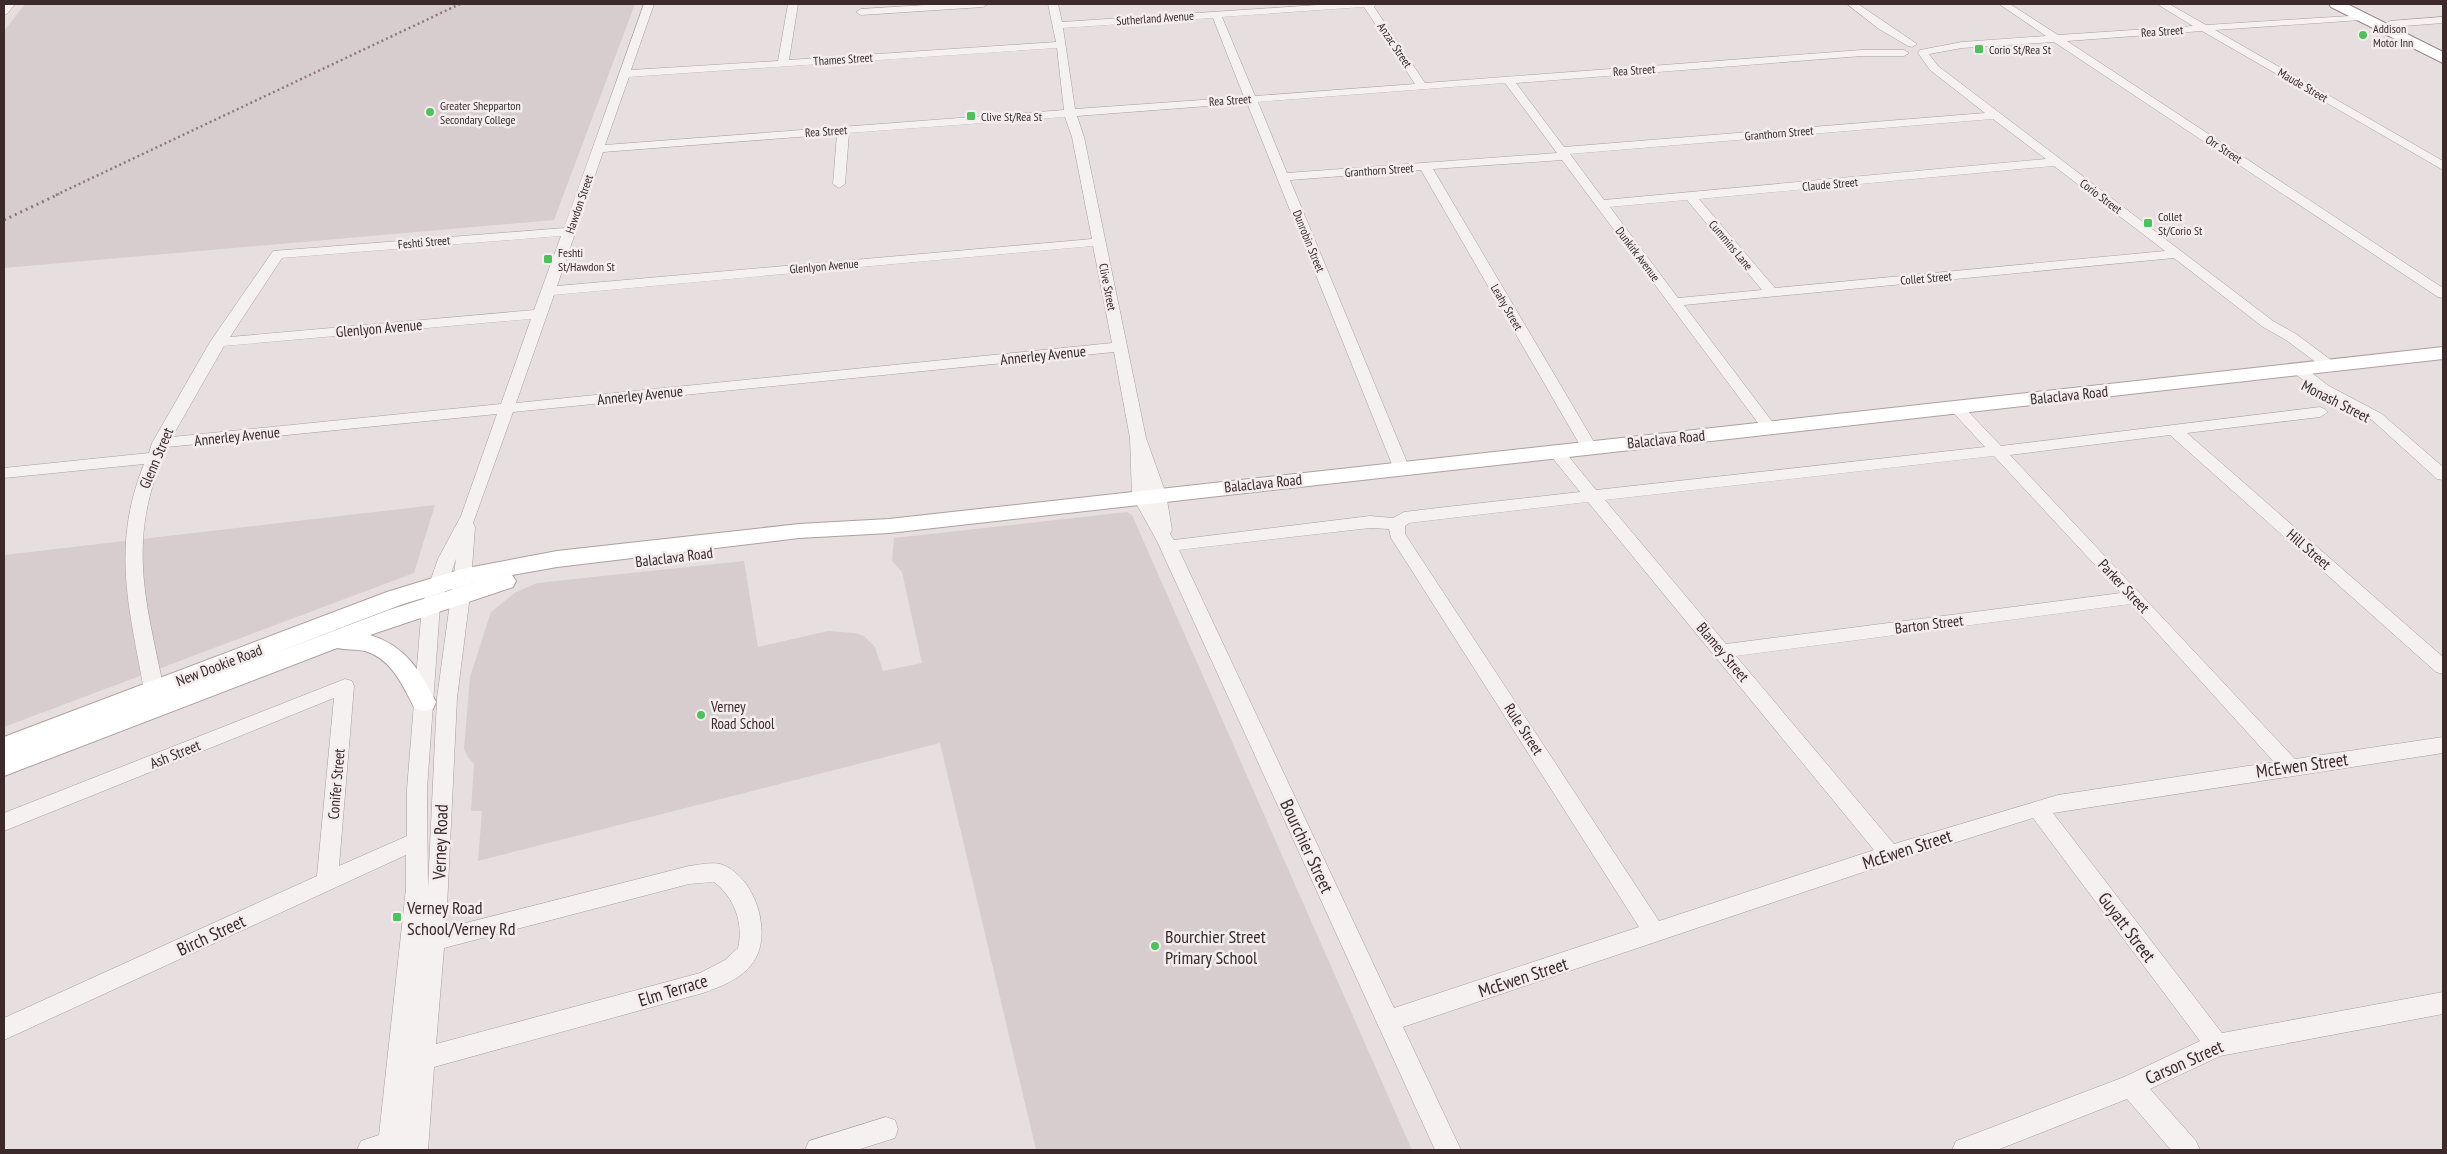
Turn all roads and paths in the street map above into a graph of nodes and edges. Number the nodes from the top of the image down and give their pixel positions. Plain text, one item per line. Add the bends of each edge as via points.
1 (10, 4) edge
2 (649, 4) edge
3 (793, 4) edge
4 (983, 4) edge
5 (1053, 4) edge
6 (1367, 4) edge
7 (1372, 4) edge
8 (1852, 4) edge
9 (2004, 4) edge
10 (2162, 4) edge
11 (2336, 4) edge
12 (2351, 4) edge
13 (1315, 6) edge
14 (4, 12) edge
15 (861, 12) dead end
16 (1216, 14) junction
17 (2376, 20) junction
18 (2443, 20) edge
19 (1058, 25) junction
20 (1883, 27) junction
21 (2205, 28) junction
22 (2056, 38) junction
23 (1062, 44) junction
24 (1895, 46) junction
25 (1915, 50) junction
26 (2443, 51) edge
27 (1862, 53) junction
28 (2443, 58) edge
29 (783, 63) junction
30 (624, 74) junction
31 (1508, 80) junction
32 (1422, 86) junction
33 (1251, 99) junction
34 (1074, 112) junction
35 (1996, 115) junction
36 (843, 130) junction
37 (598, 149) junction
38 (1564, 154) junction
39 (2058, 162) junction
40 (1426, 166) junction
41 (2443, 166) edge
42 (1282, 177) junction
43 (839, 184) dead end
44 (1690, 196) junction
45 (1602, 204) junction
46 (570, 231) junction
47 (1099, 242) junction
48 (278, 254) joint
49 (2177, 254) junction
50 (548, 290) junction
51 (1772, 293) junction
52 (2443, 294) edge
53 (1675, 302) junction
54 (540, 314) junction
55 (217, 342) junction
56 (1120, 348) junction
57 (2443, 353) edge
58 (2325, 367) junction
59 (2292, 370) junction
60 (1956, 407) junction
61 (506, 409) junction
62 (2320, 412) dead end
63 (1769, 428) junction
64 (2174, 430) junction
65 (1589, 447) junction
66 (157, 450) junction
67 (1555, 450) junction
68 (1998, 451) junction
69 (1401, 468) junction
70 (4, 473) edge
71 (2443, 475) edge
72 (1149, 495) junction
73 (1591, 495) junction
74 (468, 516) junction
75 (1397, 524) junction
76 (1167, 543) junction
77 (462, 586) junction
78 (433, 595) junction
79 (2135, 597) junction
80 (332, 640) junction
81 (1723, 651) junction
82 (2443, 667) edge
83 (345, 686) joint
84 (154, 690) junction
85 (424, 702) junction
86 (2443, 745) edge
87 (4, 746) edge
88 (4, 766) edge
89 (2290, 767) junction
90 (2037, 808) junction
91 (4, 822) edge
92 (418, 840) junction
93 (1890, 854) junction
94 (327, 882) junction
95 (1655, 933) junction
96 (433, 941) junction
97 (410, 947) junction
98 (2443, 1003) edge
99 (1388, 1021) junction
100 (4, 1029) edge
101 (2218, 1045) junction
102 (423, 1060) junction
103 (398, 1066) junction
104 (2131, 1086) junction
105 (886, 1129) dead end
106 (416, 1144) edge
107 (383, 1148) edge
108 (818, 1150) edge
109 (1448, 1150) edge
110 (1965, 1150) edge
111 (2187, 1150) edge

1 - 14 street
2 - 30 street, Hawdon Street
3 - 29 street
4 - 15 street
5 - 19 street, Clive Street
6 - 7 street, Sutherland Avenue
6 - 13 street, Sutherland Avenue
6 - 32 street, Anzac Street
8 - 20 street, Corio Street
9 - 22 street, Orr Street
10 - 21 street, Maude Street
11 - 17 highway
12 - 17 highway
13 - 16 street, Sutherland Avenue
16 - 19 street, Sutherland Avenue
16 - 33 street, Dunrobin Street
17 - 18 street, Rea Street
17 - 21 street, Rea Street
17 - 26 highway
17 - 28 highway
19 - 23 street, Clive Street
20 - 24 street, Corio Street
20 - 25 street, Corio Street
21 - 22 street, Rea Street
21 - 41 street, Maude Street
22 - 25 street, Rea Street
22 - 52 street, Orr Street
23 - 29 street, Thames Street
23 - 34 street, Clive Street
24 - 25 street
24 - 27 street, Rea Street
25 - 27 street, Rea Street
25 - 35 street, Corio Street
27 - 31 street, Rea Street
29 - 30 street, Thames Street
30 - 37 street, Hawdon Street
31 - 32 street, Rea Street
31 - 38 street, Dunkirk Avenue
32 - 33 street, Rea Street
33 - 34 street, Rea Street
33 - 42 street, Dunrobin Street
34 - 36 street, Rea Street
34 - 47 street, Clive Street via 1074,133 1078,137
35 - 38 street, Granthorn Street
35 - 39 street, Corio Street
36 - 37 street, Rea Street
36 - 43 street
37 - 46 street, Hawdon Street
38 - 40 street, Granthorn Street
38 - 45 street, Dunkirk Avenue
39 - 44 street, Claude Street
39 - 49 street, Corio Street
40 - 42 street, Granthorn Street
40 - 65 street, Leahy Street
42 - 69 street, Dunrobin Street
44 - 45 street, Claude Street
44 - 51 street, Cummins Lane
45 - 53 street, Dunkirk Avenue
46 - 48 street, Feshti Street
46 - 50 street, Hawdon Street
47 - 50 street, Glenlyon Avenue
47 - 56 street, Clive Street
48 - 55 street, Glenn Street
49 - 51 street, Collet Street
49 - 58 street, Corio Street via 2268,324 2282,339
50 - 54 street, Hawdon Street
51 - 53 street, Collet Street
53 - 63 street, Dunkirk Avenue
54 - 55 street, Glenlyon Avenue
54 - 61 street, Hawdon Street
55 - 66 street, Glenn Street
56 - 61 street, Annerley Avenue
56 - 72 street, Clive Street
57 - 58 main road, Balaclava Road
58 - 59 main road, Balaclava Road
59 - 60 main road, Balaclava Road
59 - 71 street, Monash Street via 2319,396 2389,428
60 - 63 main road, Balaclava Road
60 - 68 street, Parker Street
61 - 66 street, Annerley Avenue
61 - 74 street, Hawdon Street
62 - 64 street
63 - 65 main road, Balaclava Road
64 - 68 street
64 - 82 street, Hill Street
65 - 67 main road, Balaclava Road
66 - 70 street, Annerley Avenue
66 - 84 street, Glenn Street via 141,494 134,532 134,578
67 - 69 main road, Balaclava Road
67 - 73 street, Blamey Street
68 - 73 street
68 - 79 street, Parker Street
69 - 72 main road, Balaclava Road
72 - 76 street, Bourchier Street
72 - 77 main road, Balaclava Road via 889,526 805,542 527,575
73 - 75 street via 1404,518
73 - 81 street, Blamey Street
74 - 77 street, Hawdon Street
74 - 78 street, Hawdon Street
75 - 76 street via 1370,522
75 - 95 street, Rule Street via 1397,534
76 - 99 street, Bourchier Street
77 - 78 main road, Balaclava Road
77 - 96 street, Verney Road via 447,698 439,884
78 - 80 main road, New Dookie Road
78 - 84 main road, New Dookie Road via 395,598
78 - 85 street, Verney Road
79 - 81 street, Barton Street
79 - 89 street, Parker Street
80 - 85 main road via 363,642 386,649 408,672
80 - 88 main road, New Dookie Road
81 - 93 street, Blamey Street
83 - 91 street, Ash Street
83 - 94 street, Conifer Street
84 - 87 main road, New Dookie Road
85 - 92 street, Verney Road via 417,789
86 - 89 street, McEwen Street
89 - 90 street, McEwen Street
90 - 93 street, McEwen Street
90 - 101 street, Guyatt Street
92 - 94 street, Birch Street
92 - 97 street, Verney Road via 417,889
93 - 95 street, McEwen Street
94 - 100 street, Birch Street
95 - 99 street, McEwen Street
96 - 97 street, Elm Terrace
96 - 102 street, Verney Road
96 - 102 street, Elm Terrace via 689,875 718,872 734,885 746,908 752,935 747,953 733,968 703,983
97 - 103 street, Verney Road
98 - 101 street, Carson Street
99 - 109 street, Bourchier Street
101 - 104 street, Carson Street
102 - 103 street, Elm Terrace
102 - 106 street, Verney Road
103 - 107 street, Verney Road
104 - 110 street, Carson Street
104 - 111 street
105 - 108 street
106 - 107 street

